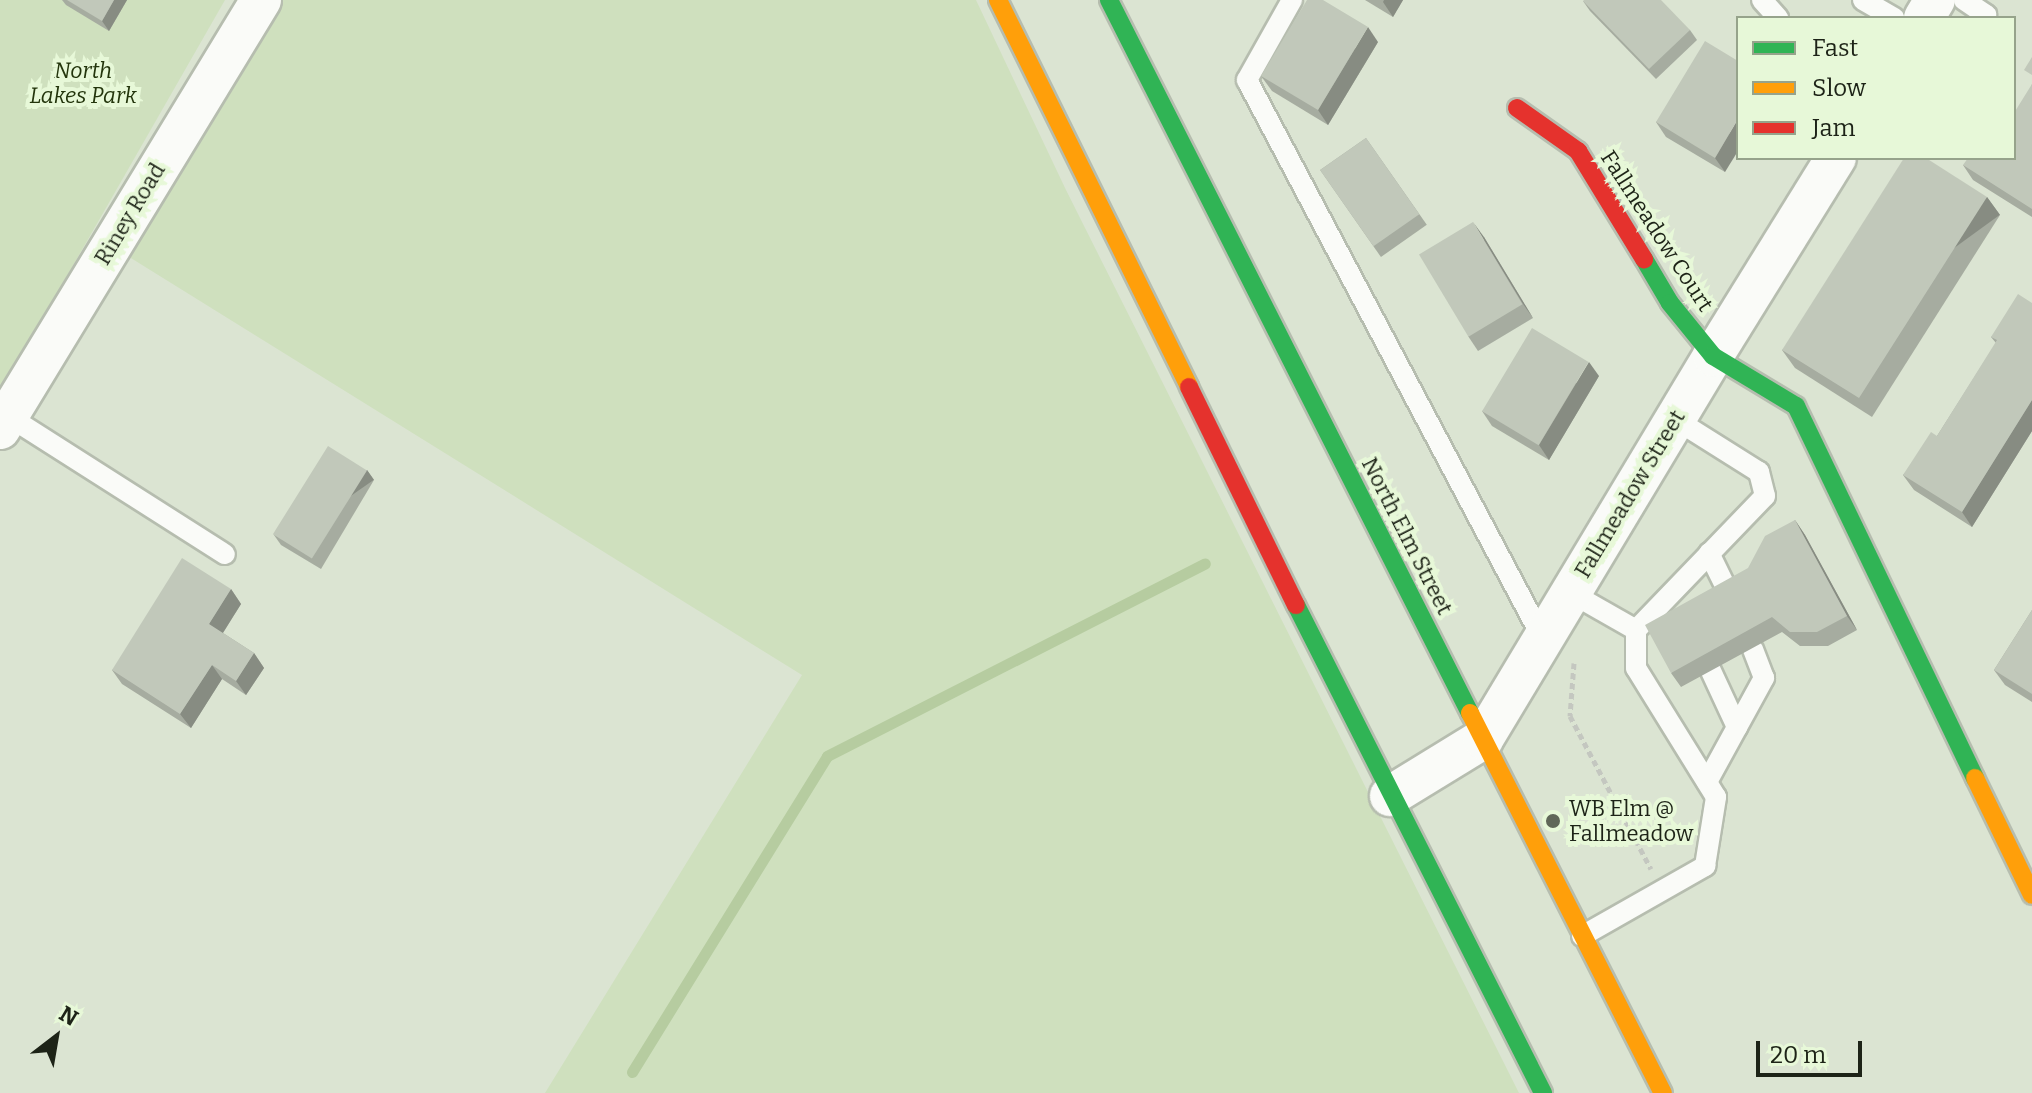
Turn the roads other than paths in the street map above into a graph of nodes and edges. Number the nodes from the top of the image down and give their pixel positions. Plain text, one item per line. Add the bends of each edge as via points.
1 (261, 0) edge
2 (998, 0) edge
3 (1109, 0) edge
4 (1292, 0) edge
5 (1762, 0) edge
6 (1863, 0) edge
7 (1964, 0) edge
8 (1776, 16) edge
9 (1891, 16) edge
10 (1985, 16) edge
11 (1517, 108) dead end
12 (1835, 160) edge
13 (1713, 356) junction
14 (1675, 419) junction
15 (4, 422) edge
16 (1709, 553) junction
17 (225, 554) dead end
18 (1676, 587) junction
19 (1571, 593) junction
20 (1731, 598) edge
21 (1685, 610) edge
22 (1636, 630) junction
23 (1543, 639) junction
24 (1753, 649) edge
25 (1711, 671) edge
26 (1737, 727) junction
27 (1483, 739) junction
28 (1707, 782) junction
29 (1390, 796) junction
30 (2032, 895) edge
31 (1582, 936) junction
32 (1543, 1093) edge
33 (1663, 1093) edge

1 - 15 street, Riney Road
2 - 29 main road
3 - 27 main road, North Elm Street
4 - 23 lane via 1247,80
5 - 8 lane
6 - 9 lane
7 - 10 lane
11 - 13 main road, Fallmeadow Court via 1578,151 1670,303
12 - 13 street, Fallmeadow Street
13 - 14 street, Fallmeadow Street
13 - 30 main road, Fallmeadow Court via 1796,406
14 - 16 lane via 1759,472 1765,496
14 - 19 street, Fallmeadow Street
15 - 17 lane
16 - 18 lane
16 - 20 lane
18 - 21 lane
18 - 22 lane
19 - 22 lane
19 - 23 street, Fallmeadow Street
22 - 28 lane via 1636,668
23 - 27 street, Fallmeadow Street
24 - 26 lane via 1764,678
25 - 26 lane
26 - 28 lane
27 - 29 street, Fallmeadow Street
27 - 31 main road, North Elm Street
28 - 31 lane via 1716,797 1705,866
29 - 32 main road
31 - 33 main road, North Elm Street

